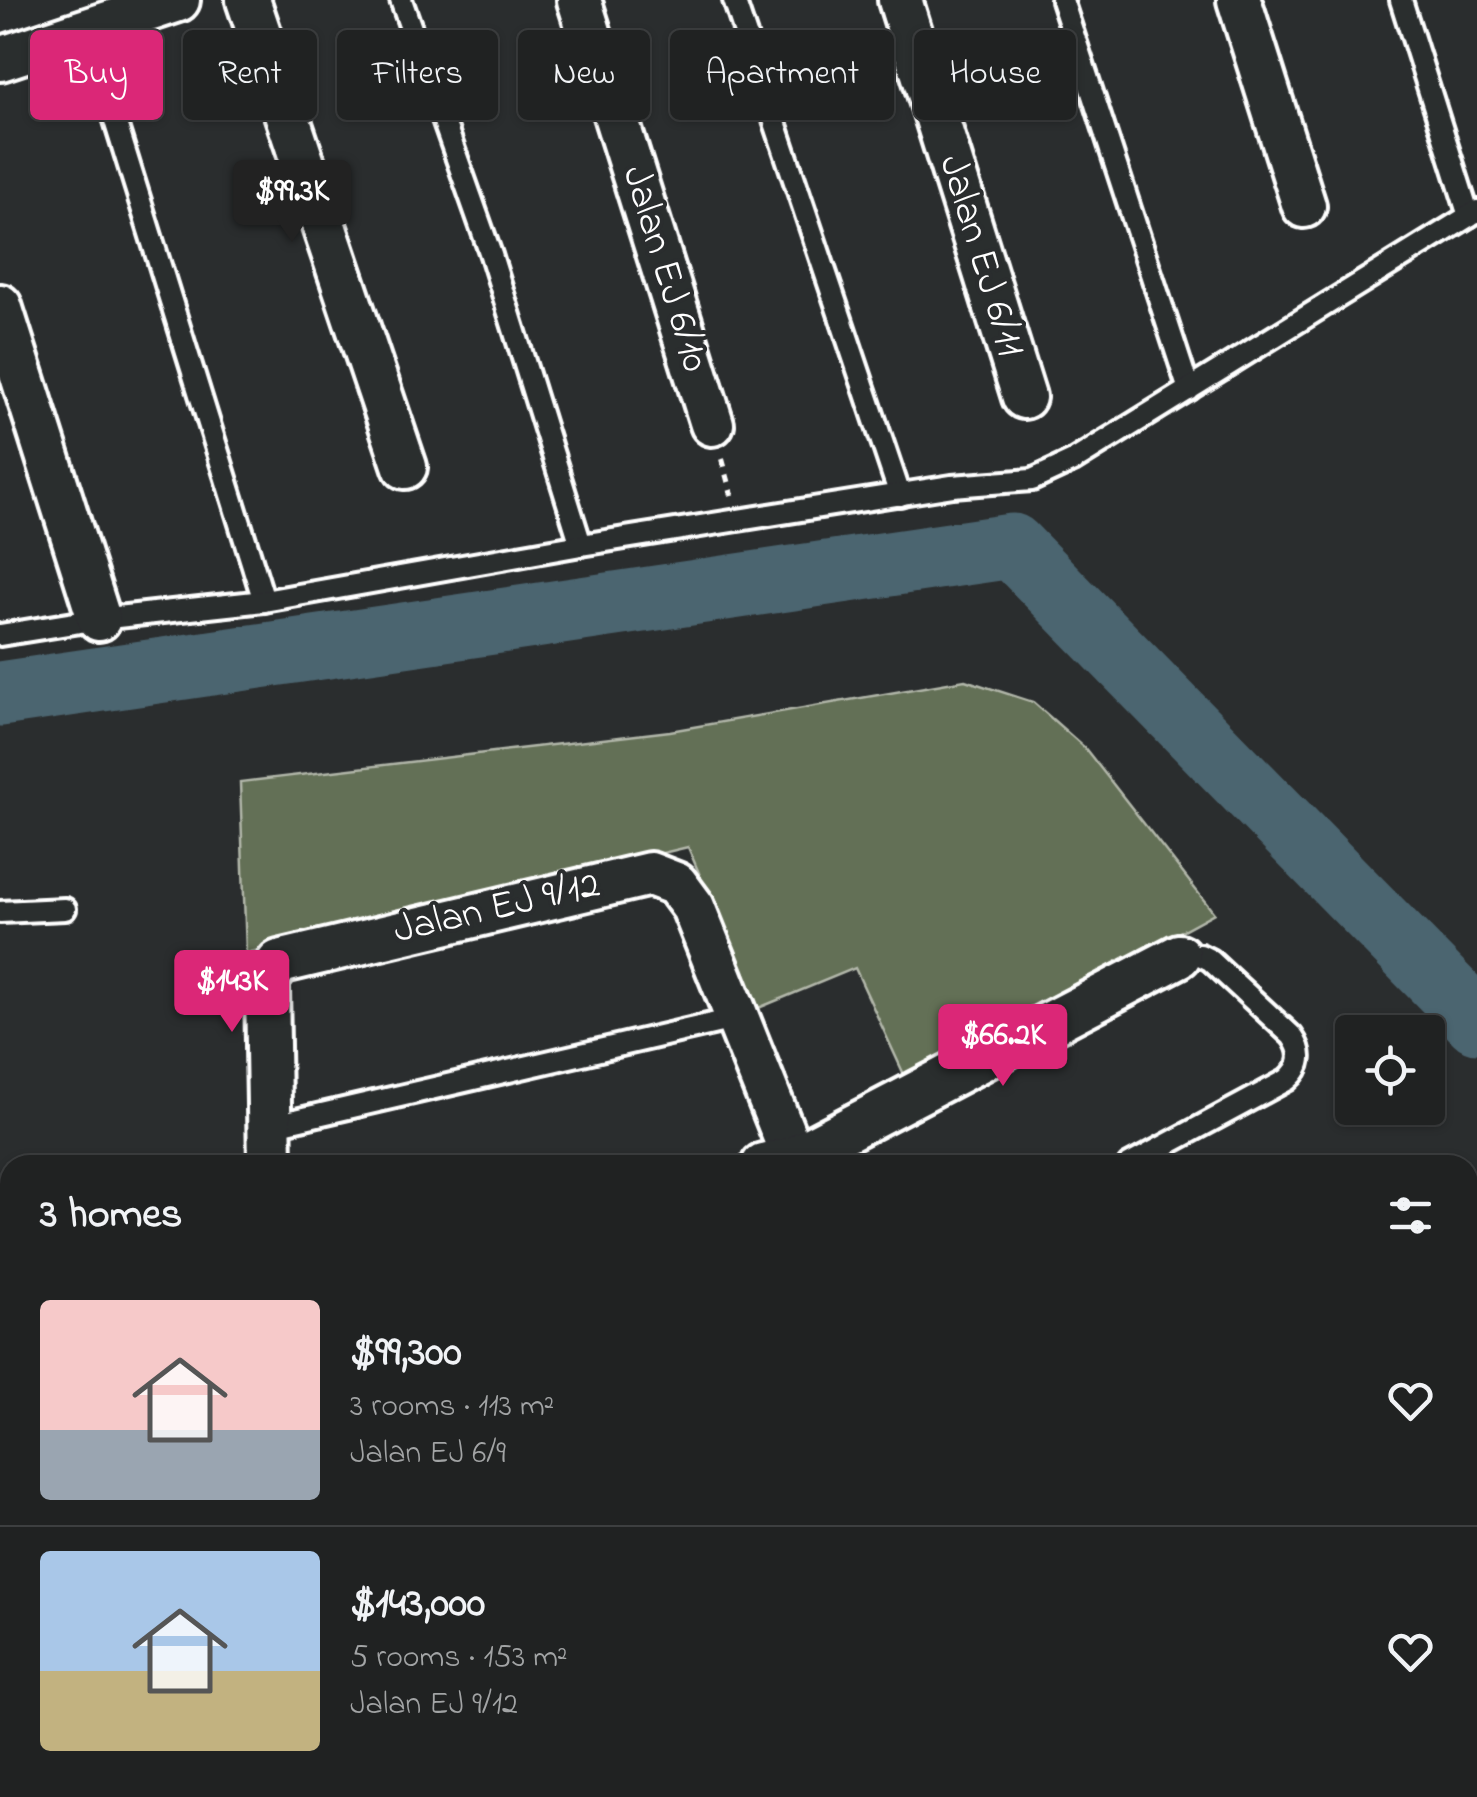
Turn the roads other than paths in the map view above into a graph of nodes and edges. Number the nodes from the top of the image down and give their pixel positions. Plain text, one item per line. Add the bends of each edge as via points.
1 (178, 0) edge
2 (248, 0) edge
3 (401, 0) edge
4 (579, 0) edge
5 (734, 0) edge
6 (900, 0) edge
7 (1062, 0) edge
8 (1239, 0) edge
9 (1401, 0) edge
10 (86, 30) edge
11 (30, 49) edge
12 (0, 59) edge
13 (114, 120) edge
14 (1304, 206) dead end
15 (1473, 213) edge
16 (0, 306) edge
17 (1189, 390) junction
18 (1024, 398) dead end
19 (712, 424) road end
20 (405, 467) dead end
21 (900, 495) junction
22 (581, 545) junction
23 (264, 601) junction
24 (99, 619) junction
25 (0, 635) edge
26 (65, 909) dead end
27 (0, 912) edge
28 (1180, 956) joint
29 (738, 1018) junction
30 (270, 1145) edge
31 (781, 1155) edge
32 (799, 1155) edge
33 (1148, 1155) edge

1 - 10 street
2 - 20 street
3 - 22 lane via 491,256
4 - 19 street, Jalan EJ 6/10
5 - 21 lane
6 - 18 street, Jalan EJ 6/11
7 - 17 lane
8 - 14 street
9 - 15 lane
11 - 12 street
13 - 23 lane
15 - 17 lane
16 - 24 street
17 - 21 lane via 1032,480
21 - 22 lane
22 - 23 lane
23 - 24 lane
24 - 25 lane
26 - 27 lane
28 - 32 street
28 - 33 lane via 1210,960 1292,1036 1301,1059 1287,1080
29 - 30 lane
29 - 30 street, Jalan EJ 9/12 via 693,907 664,877 636,876 288,959 272,969 267,986
29 - 31 street

